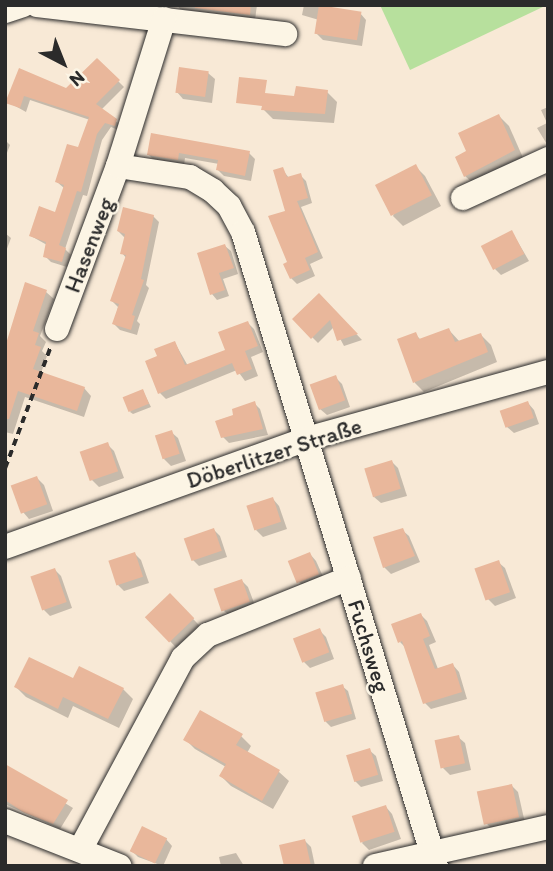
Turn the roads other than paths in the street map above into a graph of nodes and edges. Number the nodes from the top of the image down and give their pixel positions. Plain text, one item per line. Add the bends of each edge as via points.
1 (23, 5) edge
2 (37, 5) edge
3 (5, 11) edge
4 (164, 19) junction
5 (285, 34) dead end
6 (548, 159) edge
7 (118, 166) junction
8 (463, 198) dead end
9 (57, 329) road end
10 (548, 372) edge
11 (306, 439) junction
12 (5, 547) edge
13 (349, 578) junction
14 (5, 821) edge
15 (548, 827) edge
16 (80, 850) junction
17 (434, 859) edge
18 (120, 866) edge
19 (375, 866) edge

1 - 3 street
2 - 4 street
4 - 5 street
4 - 7 street, Hasenweg
6 - 8 street
7 - 9 street, Hasenweg
7 - 11 street, Fuchsweg via 190,177 229,206 243,232
10 - 11 street, Döberlitzer Straße
11 - 12 street, Döberlitzer Straße
11 - 13 street, Fuchsweg
13 - 16 street via 208,635 183,658
13 - 17 street, Fuchsweg
14 - 16 street
15 - 17 street
16 - 18 street
17 - 19 street

